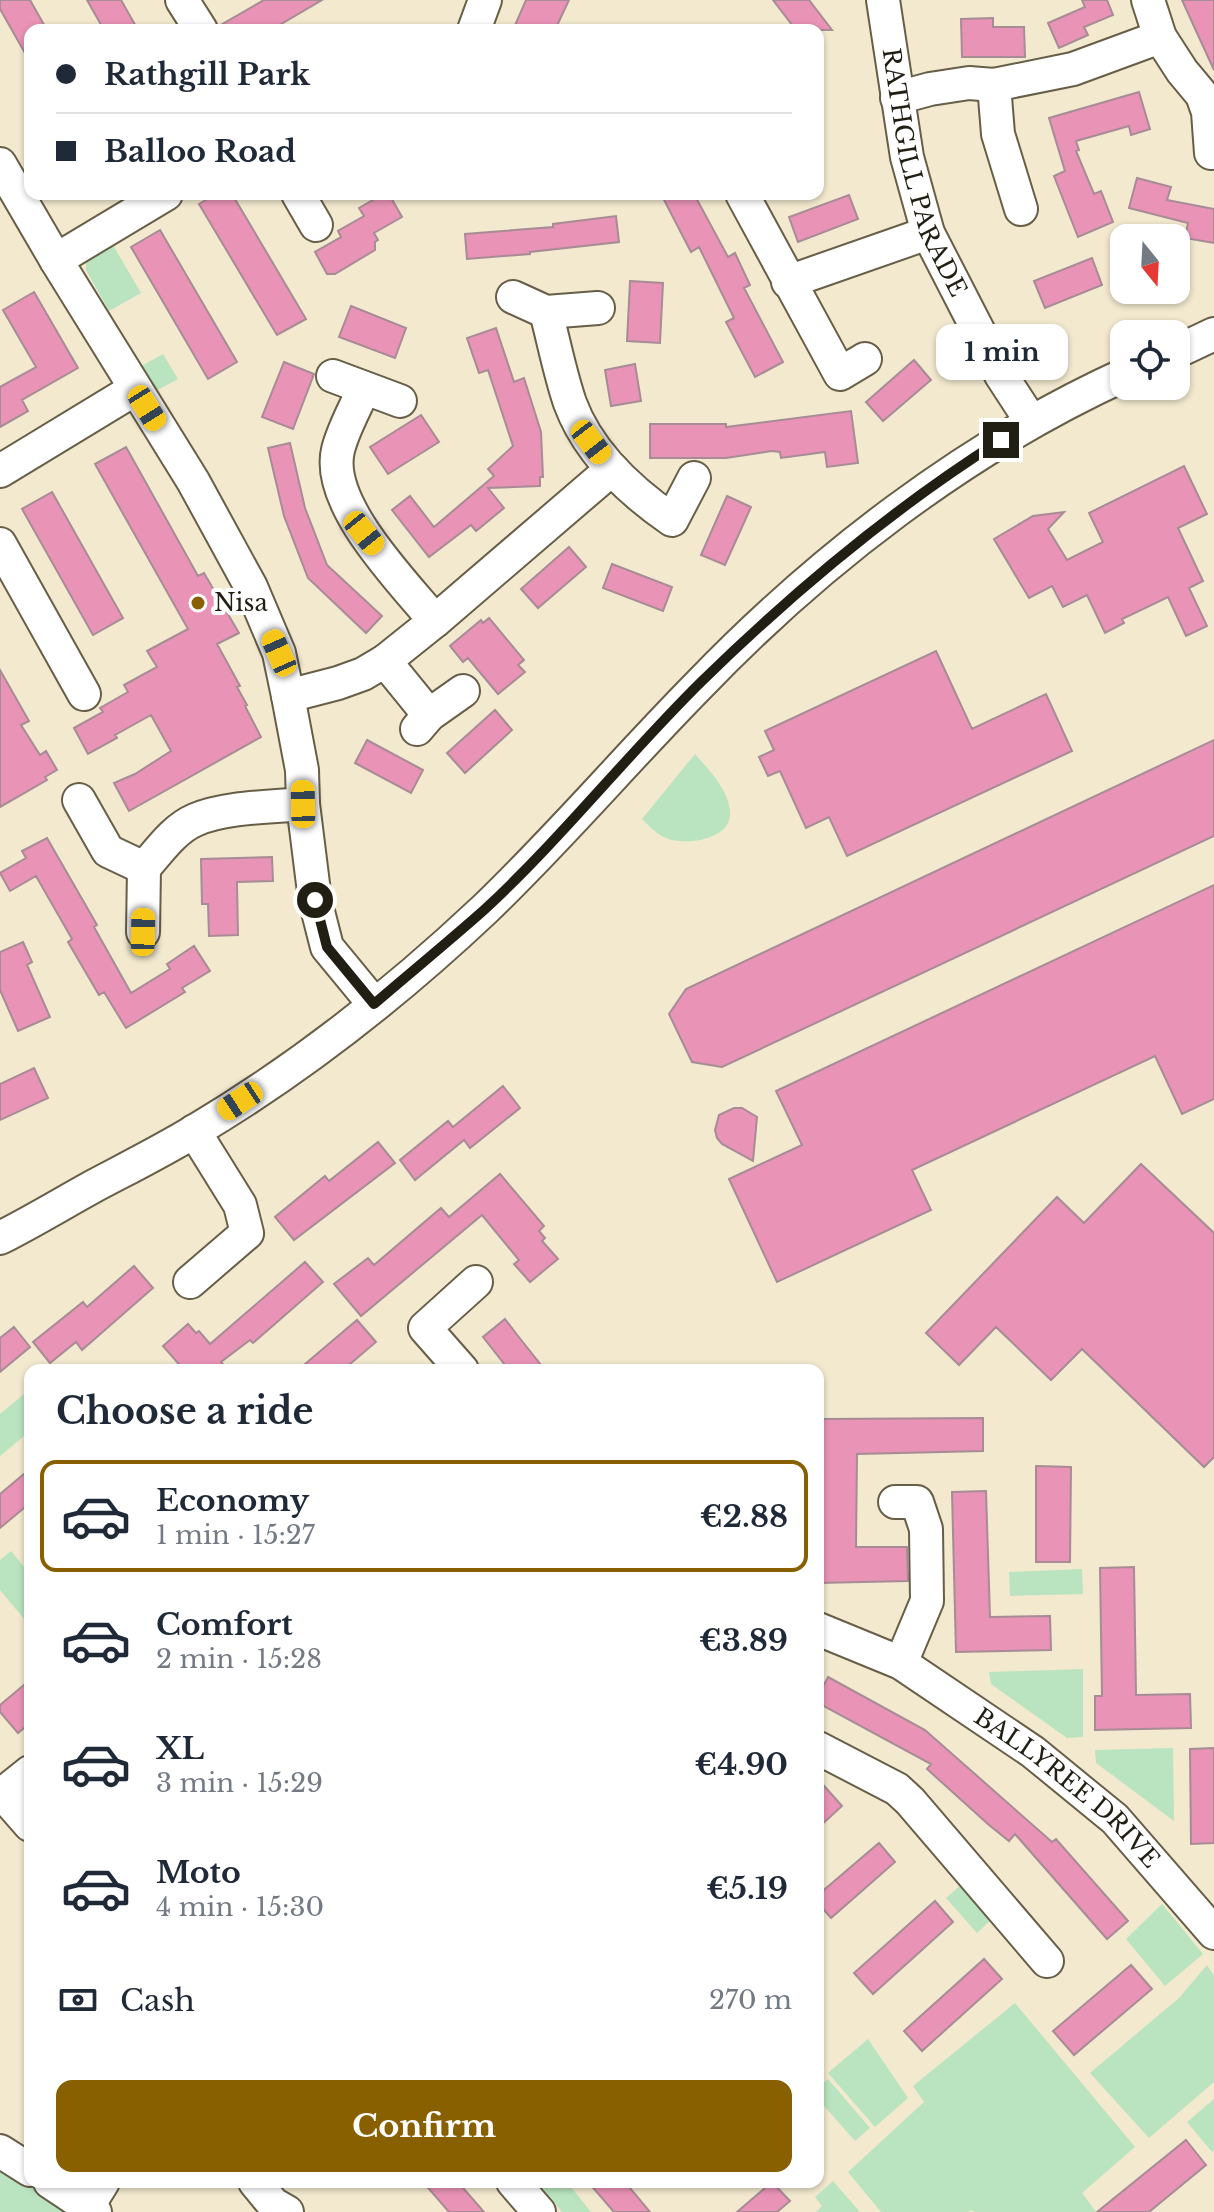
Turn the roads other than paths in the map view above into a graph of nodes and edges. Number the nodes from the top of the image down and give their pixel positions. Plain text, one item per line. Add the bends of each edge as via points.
1 (182, 0) edge
2 (485, 0) edge
3 (883, 0) edge
4 (1148, 0) edge
5 (197, 24) edge
6 (476, 24) edge
7 (1160, 37) junction
8 (994, 85) junction
9 (897, 98) junction
10 (1211, 153) dead end
11 (0, 164) edge
12 (156, 200) edge
13 (301, 200) edge
14 (745, 200) edge
15 (1021, 209) dead end
16 (316, 225) dead end
17 (928, 233) junction
18 (56, 260) junction
19 (788, 282) junction
20 (513, 297) dead end
21 (598, 308) dead end
22 (546, 312) junction
23 (1214, 334) edge
24 (1190, 345) edge
25 (865, 359) dead end
26 (333, 376) dead end
27 (1110, 382) edge
28 (364, 388) junction
29 (135, 389) junction
30 (400, 401) dead end
31 (1031, 421) junction
32 (612, 469) junction
33 (0, 471) edge
34 (694, 478) dead end
35 (0, 544) edge
36 (435, 621) junction
37 (385, 661) junction
38 (463, 691) dead end
39 (84, 694) dead end
40 (288, 696) junction
41 (79, 800) dead end
42 (303, 804) junction
43 (144, 868) junction
44 (143, 932) dead end
45 (374, 1004) junction
46 (194, 1131) junction
47 (0, 1238) edge
48 (190, 1282) dead end
49 (476, 1282) dead end
50 (457, 1364) edge
51 (895, 1502) dead end
52 (824, 1631) edge
53 (901, 1663) junction
54 (824, 1751) edge
55 (24, 1777) edge
56 (2, 1795) edge
57 (24, 1819) edge
58 (1214, 1933) edge
59 (1047, 1961) dead end
60 (0, 2151) edge
61 (24, 2166) edge
62 (65, 2188) edge
63 (260, 2188) edge
64 (518, 2188) edge
65 (95, 2200) edge
66 (287, 2212) edge
67 (539, 2212) edge

1 - 5 street
2 - 6 street
3 - 9 street, RATHGILL PARADE
4 - 7 street
7 - 8 street via 1073,69
7 - 10 street via 1202,95
8 - 9 street via 969,83
8 - 15 street via 998,134
9 - 17 street, RATHGILL PARADE
11 - 18 street
12 - 18 street
13 - 16 street
14 - 19 street
17 - 19 street
17 - 31 street, RATHGILL PARADE via 1001,375
18 - 29 street
19 - 25 street via 840,374
20 - 22 street
21 - 22 street
22 - 32 street via 571,404
23 - 24 street
26 - 28 street
27 - 31 street
28 - 30 street
28 - 36 street via 337,452 345,498 364,533
29 - 33 street
29 - 40 street via 251,587 279,653
31 - 45 street via 947,474 823,568 700,684 484,909
32 - 34 street via 672,520
32 - 36 street
35 - 39 street
36 - 37 street
37 - 38 street via 423,722
37 - 40 street via 363,674
40 - 42 street
41 - 43 street via 108,851
42 - 43 street via 194,820
42 - 45 street via 315,900 327,947
43 - 44 street
45 - 46 street via 279,1077
46 - 47 street
46 - 48 street via 240,1205 247,1233
49 - 50 street via 425,1328
51 - 53 street via 917,1502 926,1529 927,1601
52 - 53 street, BALLYREE DRIVE
53 - 58 street, BALLYREE DRIVE via 1033,1752 1115,1819
54 - 59 street via 910,1801
55 - 56 street
56 - 57 street
60 - 61 street
62 - 65 street
63 - 66 street
64 - 67 street

